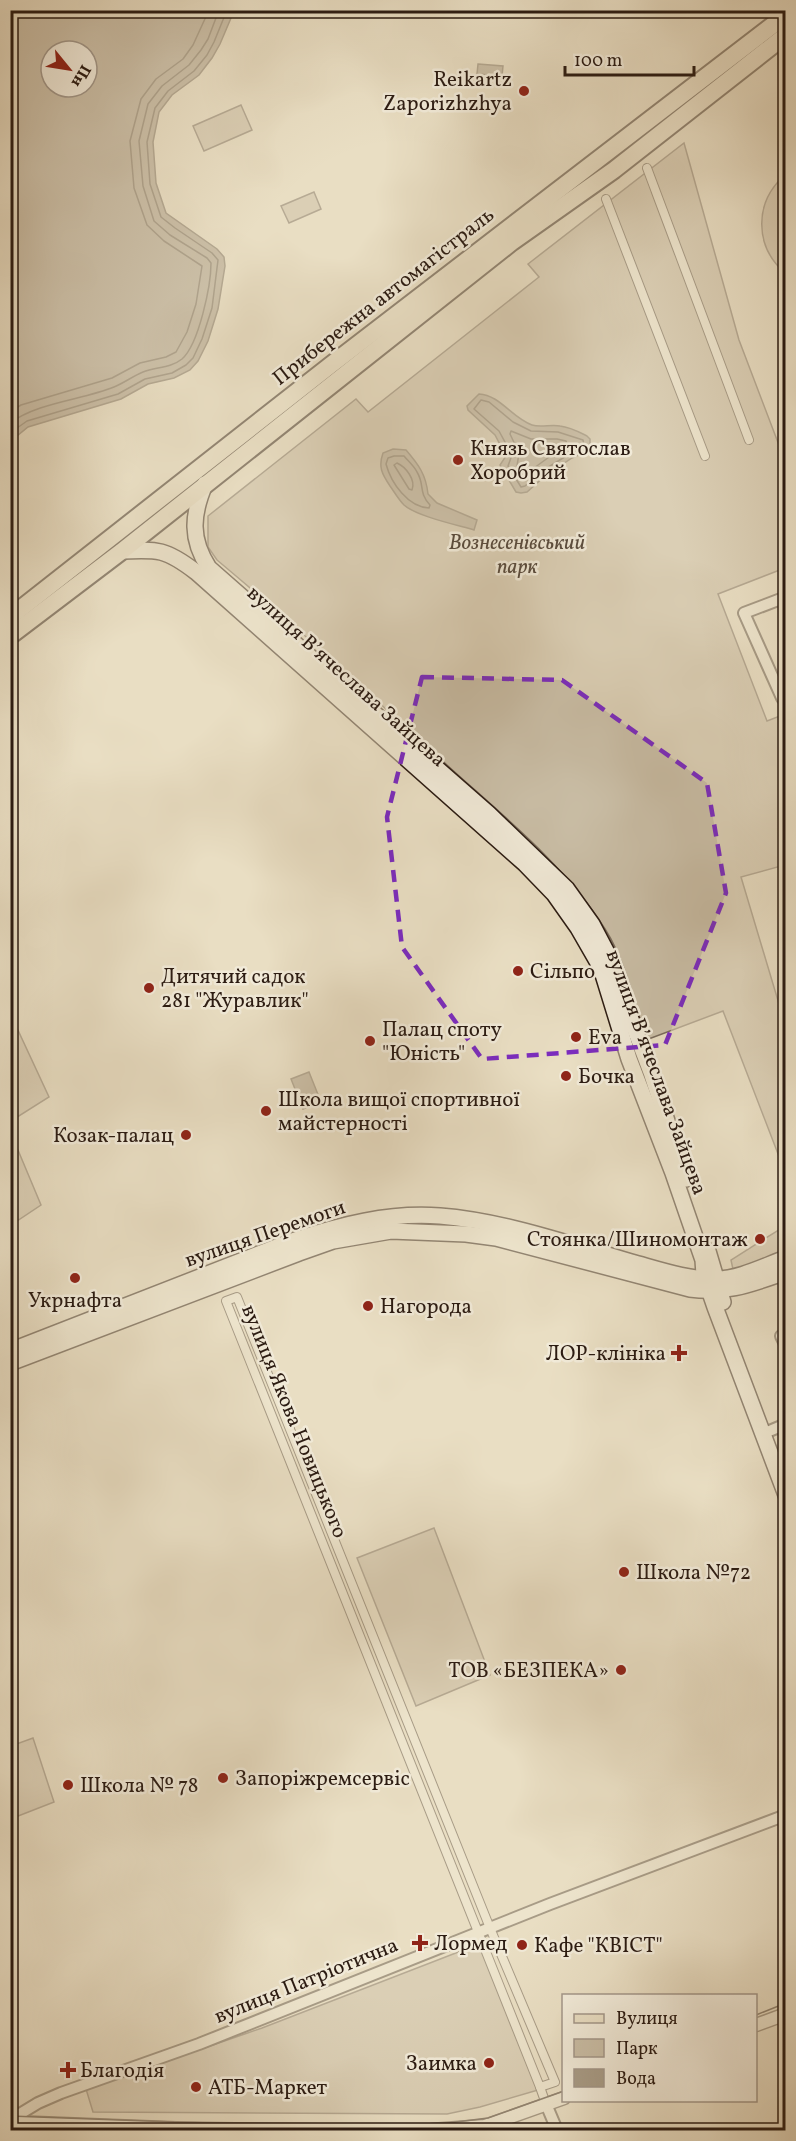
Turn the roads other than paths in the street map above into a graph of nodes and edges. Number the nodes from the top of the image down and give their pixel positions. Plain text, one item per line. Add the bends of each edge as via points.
1 (786, 15) edge
2 (786, 35) edge
3 (667, 105) junction
4 (683, 115) junction
5 (652, 116) junction
6 (661, 131) junction
7 (647, 168) dead end
8 (606, 199) dead end
9 (748, 440) dead end
10 (705, 456) dead end
11 (205, 484) junction
12 (122, 550) junction
13 (786, 597) edge
14 (10, 617) edge
15 (10, 636) edge
16 (786, 697) edge
17 (401, 1216) junction
18 (374, 1226) junction
19 (401, 1232) junction
20 (786, 1258) edge
21 (786, 1272) edge
22 (713, 1285) junction
23 (786, 1334) edge
24 (786, 1346) edge
25 (10, 1351) edge
26 (10, 1363) edge
27 (786, 1424) edge
28 (767, 1432) junction
29 (786, 1481) edge
30 (786, 1495) edge
31 (786, 1815) edge
32 (484, 1930) junction
33 (786, 2014) edge
34 (757, 2025) edge
35 (555, 2082) junction
36 (540, 2088) junction
37 (562, 2098) edge
38 (546, 2104) junction
39 (10, 2121) edge
40 (215, 2130) edge
41 (432, 2130) edge
42 (557, 2130) edge

1 - 3 main road, Прибережна автомагістраль
2 - 4 main road, Прибережна автомагістраль
3 - 4 main road via 671,117
3 - 5 main road, Прибережна автомагістраль
4 - 6 main road, Прибережна автомагістраль
5 - 6 main road via 663,124
5 - 14 main road, Прибережна автомагістраль
6 - 11 main road, Прибережна автомагістраль via 614,170 512,242
7 - 9 street
8 - 10 street
11 - 12 main road, Прибережна автомагістраль
11 - 22 main road, вулиця Вʼячеслава Зайцева via 194,520 200,554 209,568 480,806 567,889 592,924 613,964 651,1072
12 - 15 main road, Прибережна автомагістраль
12 - 22 main road, вулиця Вʼячеслава Зайцева via 155,550 176,556 488,830 554,894 601,968 629,1059
13 - 16 street via 744,613 782,698
17 - 18 main road, вулиця Перемоги
17 - 19 main road via 395,1224
17 - 22 main road, вулиця Перемоги via 474,1220
18 - 19 main road, вулиця Перемоги
18 - 25 main road, вулиця Перемоги via 328,1229
18 - 26 main road, вулиця Перемоги
19 - 22 main road, вулиця Перемоги via 496,1238 690,1289
20 - 22 main road, вулиця Перемоги
21 - 22 main road, вулиця Перемоги via 736,1289
22 - 28 main road, вулиця Вʼячеслава Зайцева
22 - 30 main road, вулиця Вʼячеслава Зайцева
23 - 24 street via 781,1336
27 - 28 street
28 - 29 main road, вулиця Вʼячеслава Зайцева
31 - 32 street, вулиця Патріотична
32 - 32 street, вулиця Якова Новицького via 237,1297 226,1300
32 - 35 street, вулиця Якова Новицького
32 - 36 street, вулиця Якова Новицького
32 - 39 street, вулиця Патріотична via 199,2044 62,2093
33 - 34 street
35 - 36 street
35 - 37 street, вулиця Якова Новицького
36 - 38 street, вулиця Якова Новицького
37 - 38 street
38 - 41 street via 485,2126
38 - 42 street, вулиця Якова Новицького
39 - 40 street

